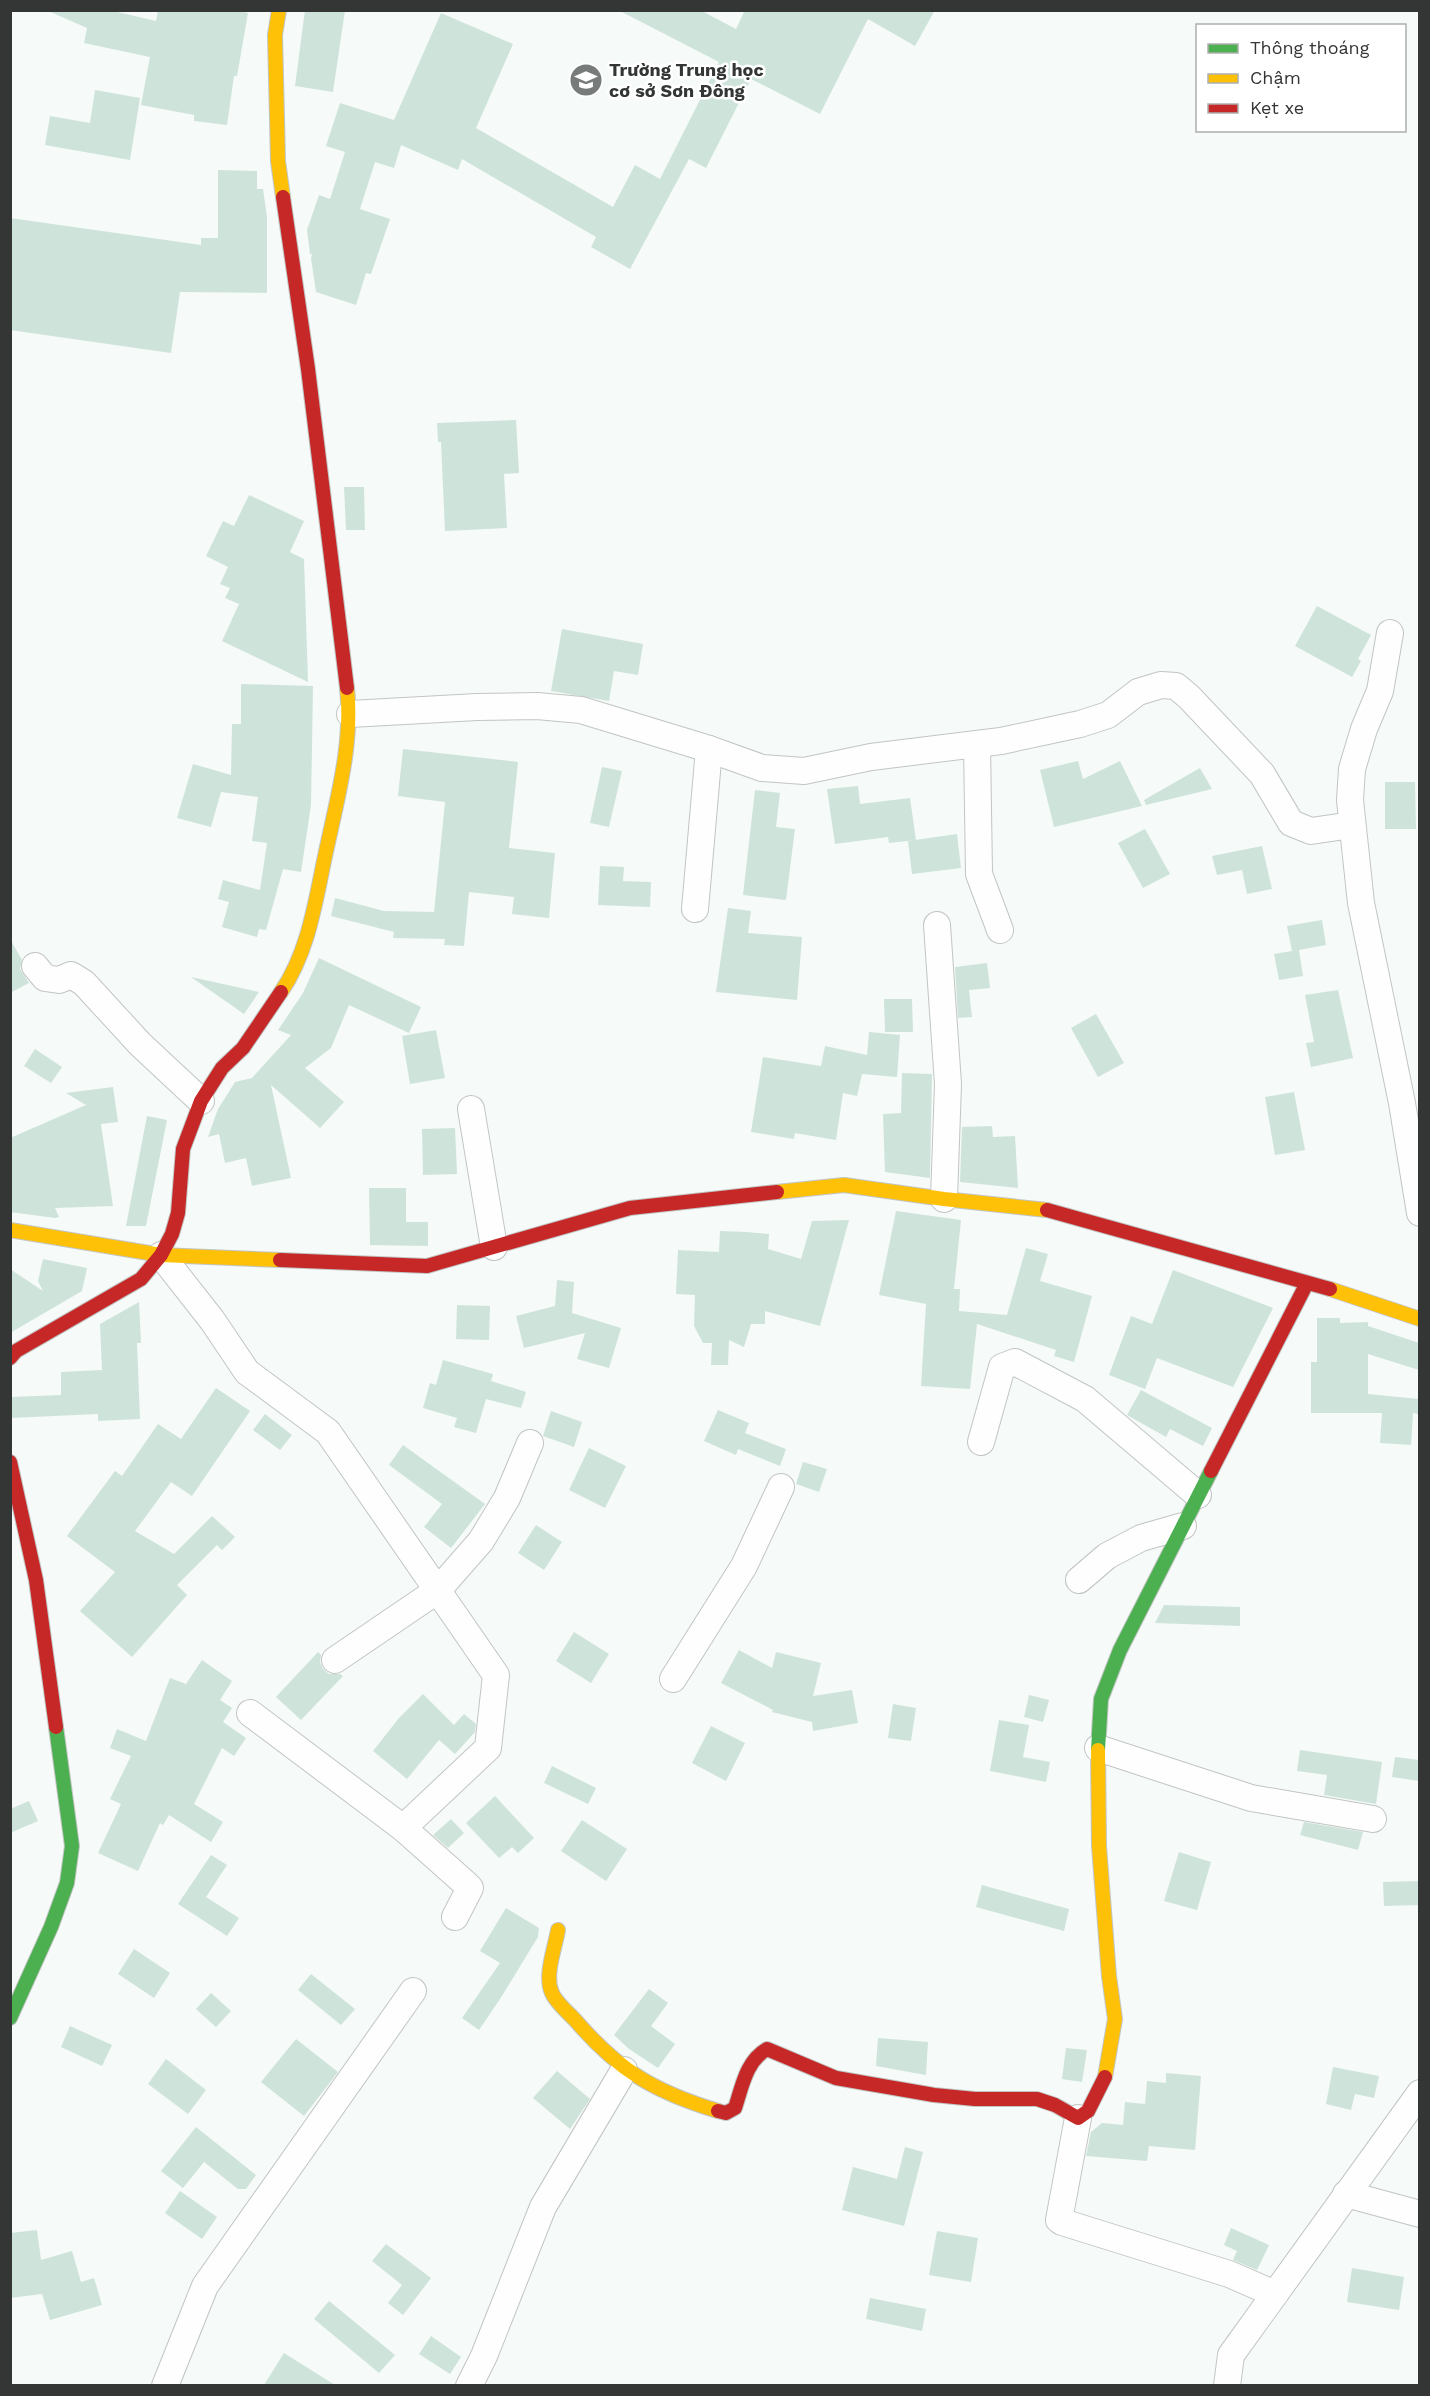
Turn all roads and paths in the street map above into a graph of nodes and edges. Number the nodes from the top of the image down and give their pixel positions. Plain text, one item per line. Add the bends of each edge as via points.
1 (279, 10) edge
2 (1390, 633) dead end
3 (350, 714) junction
4 (977, 744) junction
5 (709, 749) junction
6 (1352, 825) junction
7 (695, 909) dead end
8 (937, 925) dead end
9 (1000, 930) dead end
10 (34, 966) dead end
11 (201, 1101) junction
12 (471, 1109) dead end
13 (944, 1199) junction
14 (1419, 1214) edge
15 (10, 1230) edge
16 (494, 1247) junction
17 (161, 1255) junction
18 (1307, 1283) junction
19 (1419, 1319) edge
20 (10, 1358) edge
21 (981, 1442) dead end
22 (530, 1443) dead end
23 (10, 1462) edge
24 (781, 1487) dead end
25 (1198, 1495) junction
26 (1183, 1526) junction
27 (1079, 1580) dead end
28 (438, 1590) junction
29 (335, 1660) dead end
30 (673, 1679) dead end
31 (250, 1713) dead end
32 (1098, 1748) junction
33 (1373, 1819) dead end
34 (403, 1828) junction
35 (455, 1917) dead end
36 (558, 1930) dead end
37 (412, 1991) dead end
38 (10, 2018) edge
39 (624, 2070) junction
40 (1419, 2093) edge
41 (1078, 2118) junction
42 (1346, 2194) junction
43 (1419, 2214) edge
44 (1275, 2294) junction
45 (165, 2385) edge
46 (469, 2385) edge
47 (1227, 2385) edge

1 - 3 street via 275,35 278,162
2 - 6 street via 1380,691 1352,769
3 - 5 street via 477,707 581,710
3 - 11 street via 341,780 308,935 288,982
4 - 5 street via 804,771 762,768
4 - 6 street via 1080,724 1108,715 1138,692 1161,685 1176,686 1262,774 1291,823 1311,831
4 - 9 street via 979,874
5 - 7 street
6 - 14 street via 1361,903 1402,1103
8 - 13 street via 948,1084
10 - 11 street via 45,978 59,980 71,975 84,983 140,1044
11 - 17 street via 183,1149 178,1213
12 - 16 street
13 - 16 street via 832,1186 630,1208
13 - 18 street via 1044,1209
15 - 17 street
16 - 17 street via 428,1266
17 - 20 street via 141,1279
17 - 28 street via 248,1372 328,1432
18 - 19 street
18 - 25 street
21 - 25 street via 1002,1367 1015,1362 1085,1399
22 - 28 street via 507,1498 481,1541
23 - 38 street via 36,1580 72,1846 67,1883
24 - 30 street via 744,1566
25 - 26 street
26 - 27 street via 1141,1538 1107,1556
26 - 32 street via 1120,1650 1101,1699
28 - 29 street
28 - 34 street via 496,1675 488,1748
31 - 34 street
32 - 33 street via 1251,1798
32 - 41 street via 1099,1846 1115,2019 1106,2076 1088,2111
34 - 35 street via 470,1888
36 - 39 street via 549,1980 552,1994
37 - 45 street via 205,2286
39 - 41 street via 726,2113 735,2108 753,2060 767,2049 836,2078 934,2096 1037,2099
39 - 46 street via 543,2207
40 - 42 street
41 - 44 street via 1059,2220 1229,2274
42 - 43 street
42 - 44 street
44 - 47 street via 1231,2355

